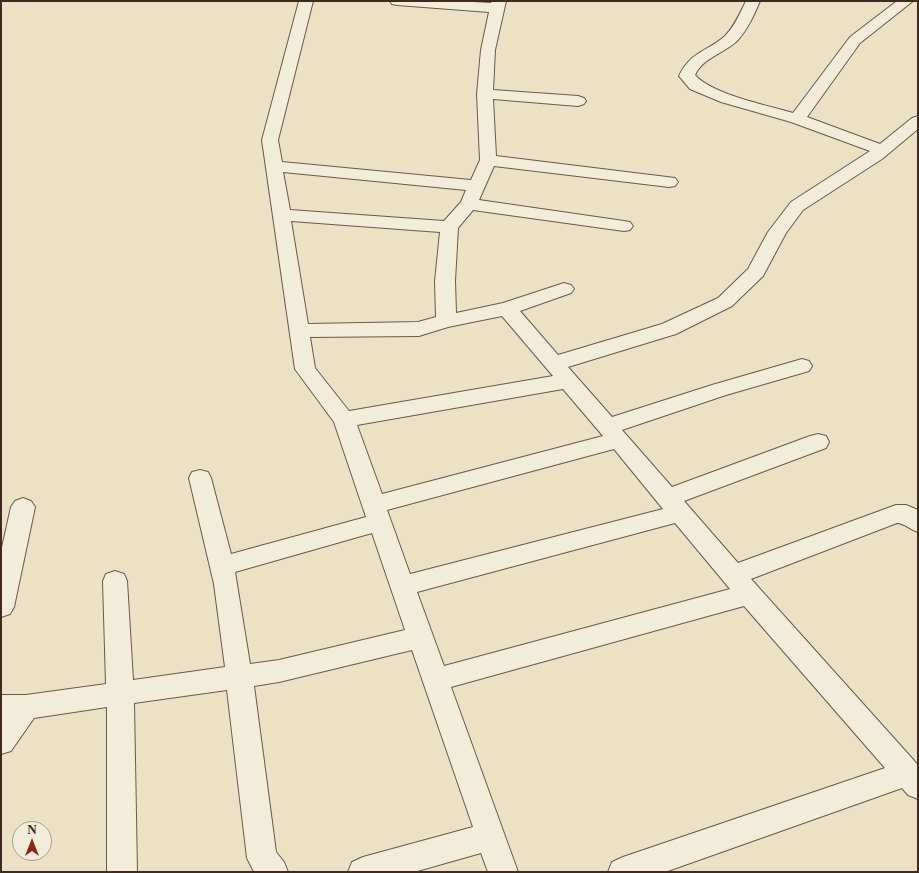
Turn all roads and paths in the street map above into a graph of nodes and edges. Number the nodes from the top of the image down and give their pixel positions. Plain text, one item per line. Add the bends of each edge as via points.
1 (306, 1) edge
2 (397, 1) edge
3 (754, 1) edge
4 (498, 4) edge
5 (909, 4) edge
6 (485, 94) junction
7 (578, 101) dead end
8 (797, 119) junction
9 (918, 121) edge
10 (882, 150) junction
11 (488, 160) junction
12 (274, 166) junction
13 (669, 182) dead end
14 (477, 186) junction
15 (469, 204) junction
16 (281, 215) junction
17 (624, 226) dead end
18 (449, 227) junction
19 (564, 289) dead end
20 (507, 309) junction
21 (446, 321) junction
22 (299, 331) junction
23 (802, 366) dead end
24 (560, 372) junction
25 (344, 420) junction
26 (613, 433) junction
27 (818, 442) dead end
28 (200, 478) dead end
29 (674, 506) junction
30 (23, 507) dead end
31 (377, 513) junction
32 (918, 523) edge
33 (221, 566) junction
34 (115, 581) dead end
35 (741, 584) junction
36 (403, 586) junction
37 (1, 607) edge
38 (421, 637) junction
39 (239, 676) junction
40 (436, 680) junction
41 (120, 693) junction
42 (14, 707) edge
43 (1, 742) edge
44 (912, 780) edge
45 (491, 836) junction
46 (122, 872) edge
47 (273, 872) edge
48 (363, 872) edge
49 (503, 872) edge
50 (623, 872) edge

1 - 12 street via 270,140
2 - 4 street
3 - 8 street via 730,39 690,66 687,76 696,86 727,99
4 - 6 street via 488,50
5 - 8 street via 854,40
6 - 7 street
6 - 11 street
8 - 10 street
9 - 10 street
10 - 24 street via 797,206 777,232 756,272 725,302 669,329
11 - 13 street
11 - 14 street
12 - 14 street
12 - 16 street
14 - 15 street
15 - 17 street
15 - 18 street
16 - 18 street
16 - 22 street
18 - 21 street via 445,281
19 - 20 street
20 - 21 street
20 - 24 street
21 - 22 street via 419,329
22 - 25 street via 305,369
23 - 26 street via 719,390
24 - 25 street
24 - 26 street
25 - 31 street
26 - 29 street
26 - 31 street
27 - 29 street
28 - 33 street
29 - 35 street
29 - 36 street
30 - 37 street
31 - 33 street
31 - 36 street
32 - 35 street via 906,514 896,514
33 - 39 street via 226,584
34 - 41 street
35 - 40 street
35 - 44 street
36 - 38 street
38 - 39 street via 278,671
38 - 40 street
39 - 41 street
39 - 47 street via 262,858
40 - 45 street
41 - 42 street
41 - 46 street
42 - 43 street
44 - 50 street
45 - 48 street
45 - 49 street

